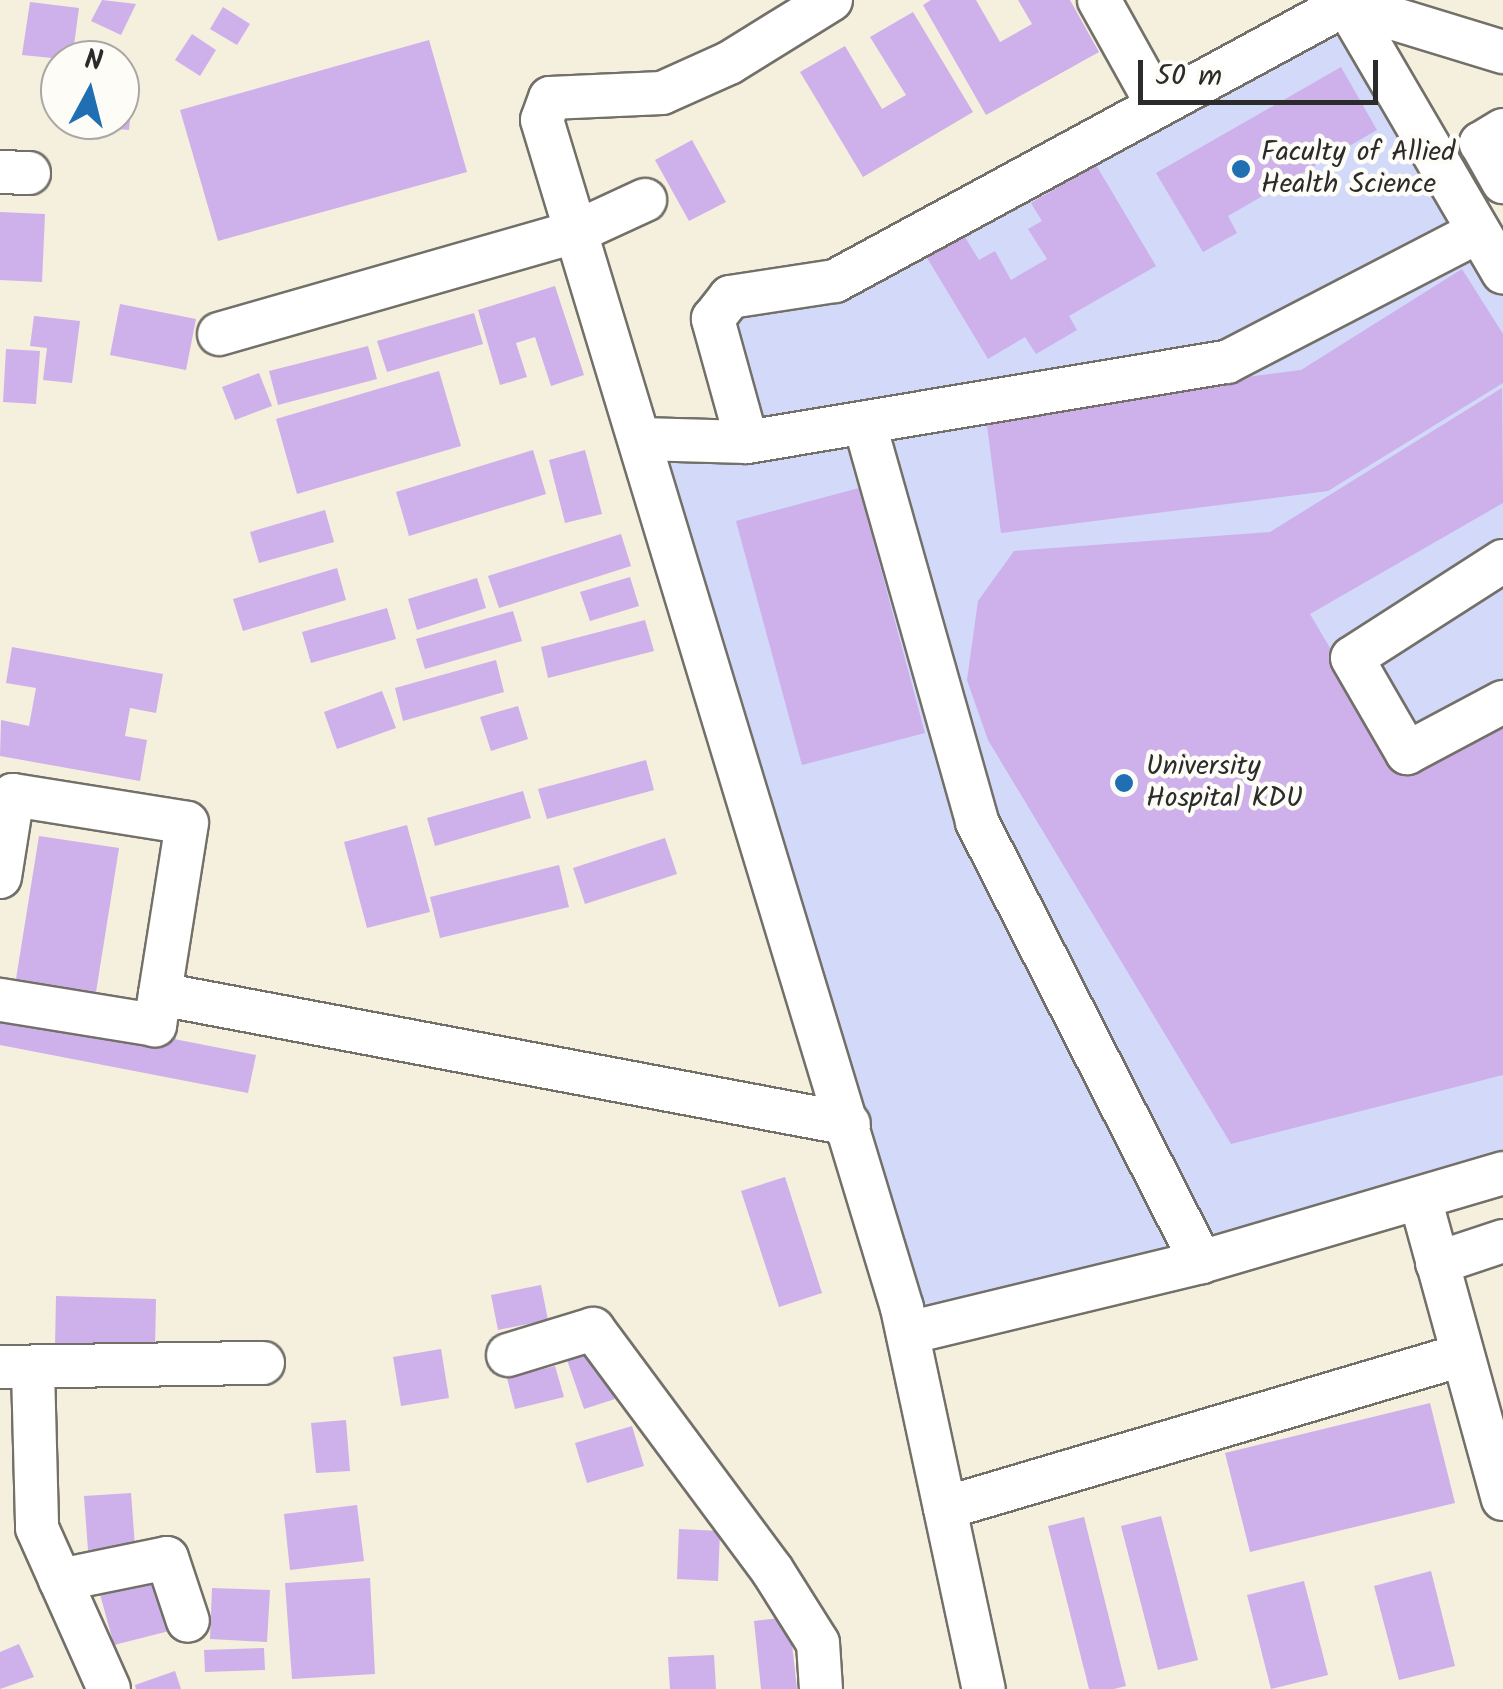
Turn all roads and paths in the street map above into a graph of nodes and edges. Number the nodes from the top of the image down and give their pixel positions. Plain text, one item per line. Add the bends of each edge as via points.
1 (832, 0) edge
2 (1099, 0) edge
3 (1346, 4) junction
4 (1503, 52) edge
5 (1158, 106) junction
6 (1503, 130) edge
7 (1503, 182) edge
8 (645, 200) dead end
9 (578, 231) junction
10 (1478, 232) junction
11 (1503, 273) edge
12 (218, 334) dead end
13 (865, 425) junction
14 (641, 439) junction
15 (747, 442) junction
16 (1503, 560) edge
17 (1503, 702) edge
18 (0, 877) edge
19 (160, 994) junction
20 (0, 1000) edge
21 (849, 1124) junction
22 (1503, 1173) edge
23 (1421, 1202) junction
24 (1503, 1241) edge
25 (1202, 1262) junction
26 (1438, 1263) junction
27 (908, 1333) junction
28 (508, 1355) dead end
29 (1462, 1355) junction
30 (262, 1363) dead end
31 (17, 1369) edge
32 (1503, 1499) edge
33 (945, 1508) junction
34 (60, 1580) junction
35 (188, 1620) dead end
36 (109, 1689) edge
37 (820, 1689) edge
38 (984, 1689) edge

1 - 9 street via 729,64 662,93 550,98 542,120
2 - 5 street
3 - 4 street
3 - 5 street
3 - 10 street
5 - 15 street via 834,280 730,297 713,319
6 - 7 street via 1481,144
8 - 9 street
9 - 12 street
9 - 14 street
10 - 11 street
10 - 13 street via 1227,362
13 - 15 street
13 - 25 street via 978,822
14 - 15 street
14 - 21 street
16 - 17 street via 1352,658 1407,753
18 - 19 street via 13,795 188,823
19 - 20 street via 155,1025
19 - 21 street
21 - 27 street
22 - 23 street
23 - 25 street
23 - 26 street
24 - 26 street
25 - 27 street
26 - 29 street
27 - 33 street
28 - 37 street via 593,1329 772,1570 818,1643
29 - 32 street
29 - 33 street
30 - 31 street
31 - 34 street via 36,1528
33 - 38 street
34 - 35 street via 167,1558
34 - 36 street

